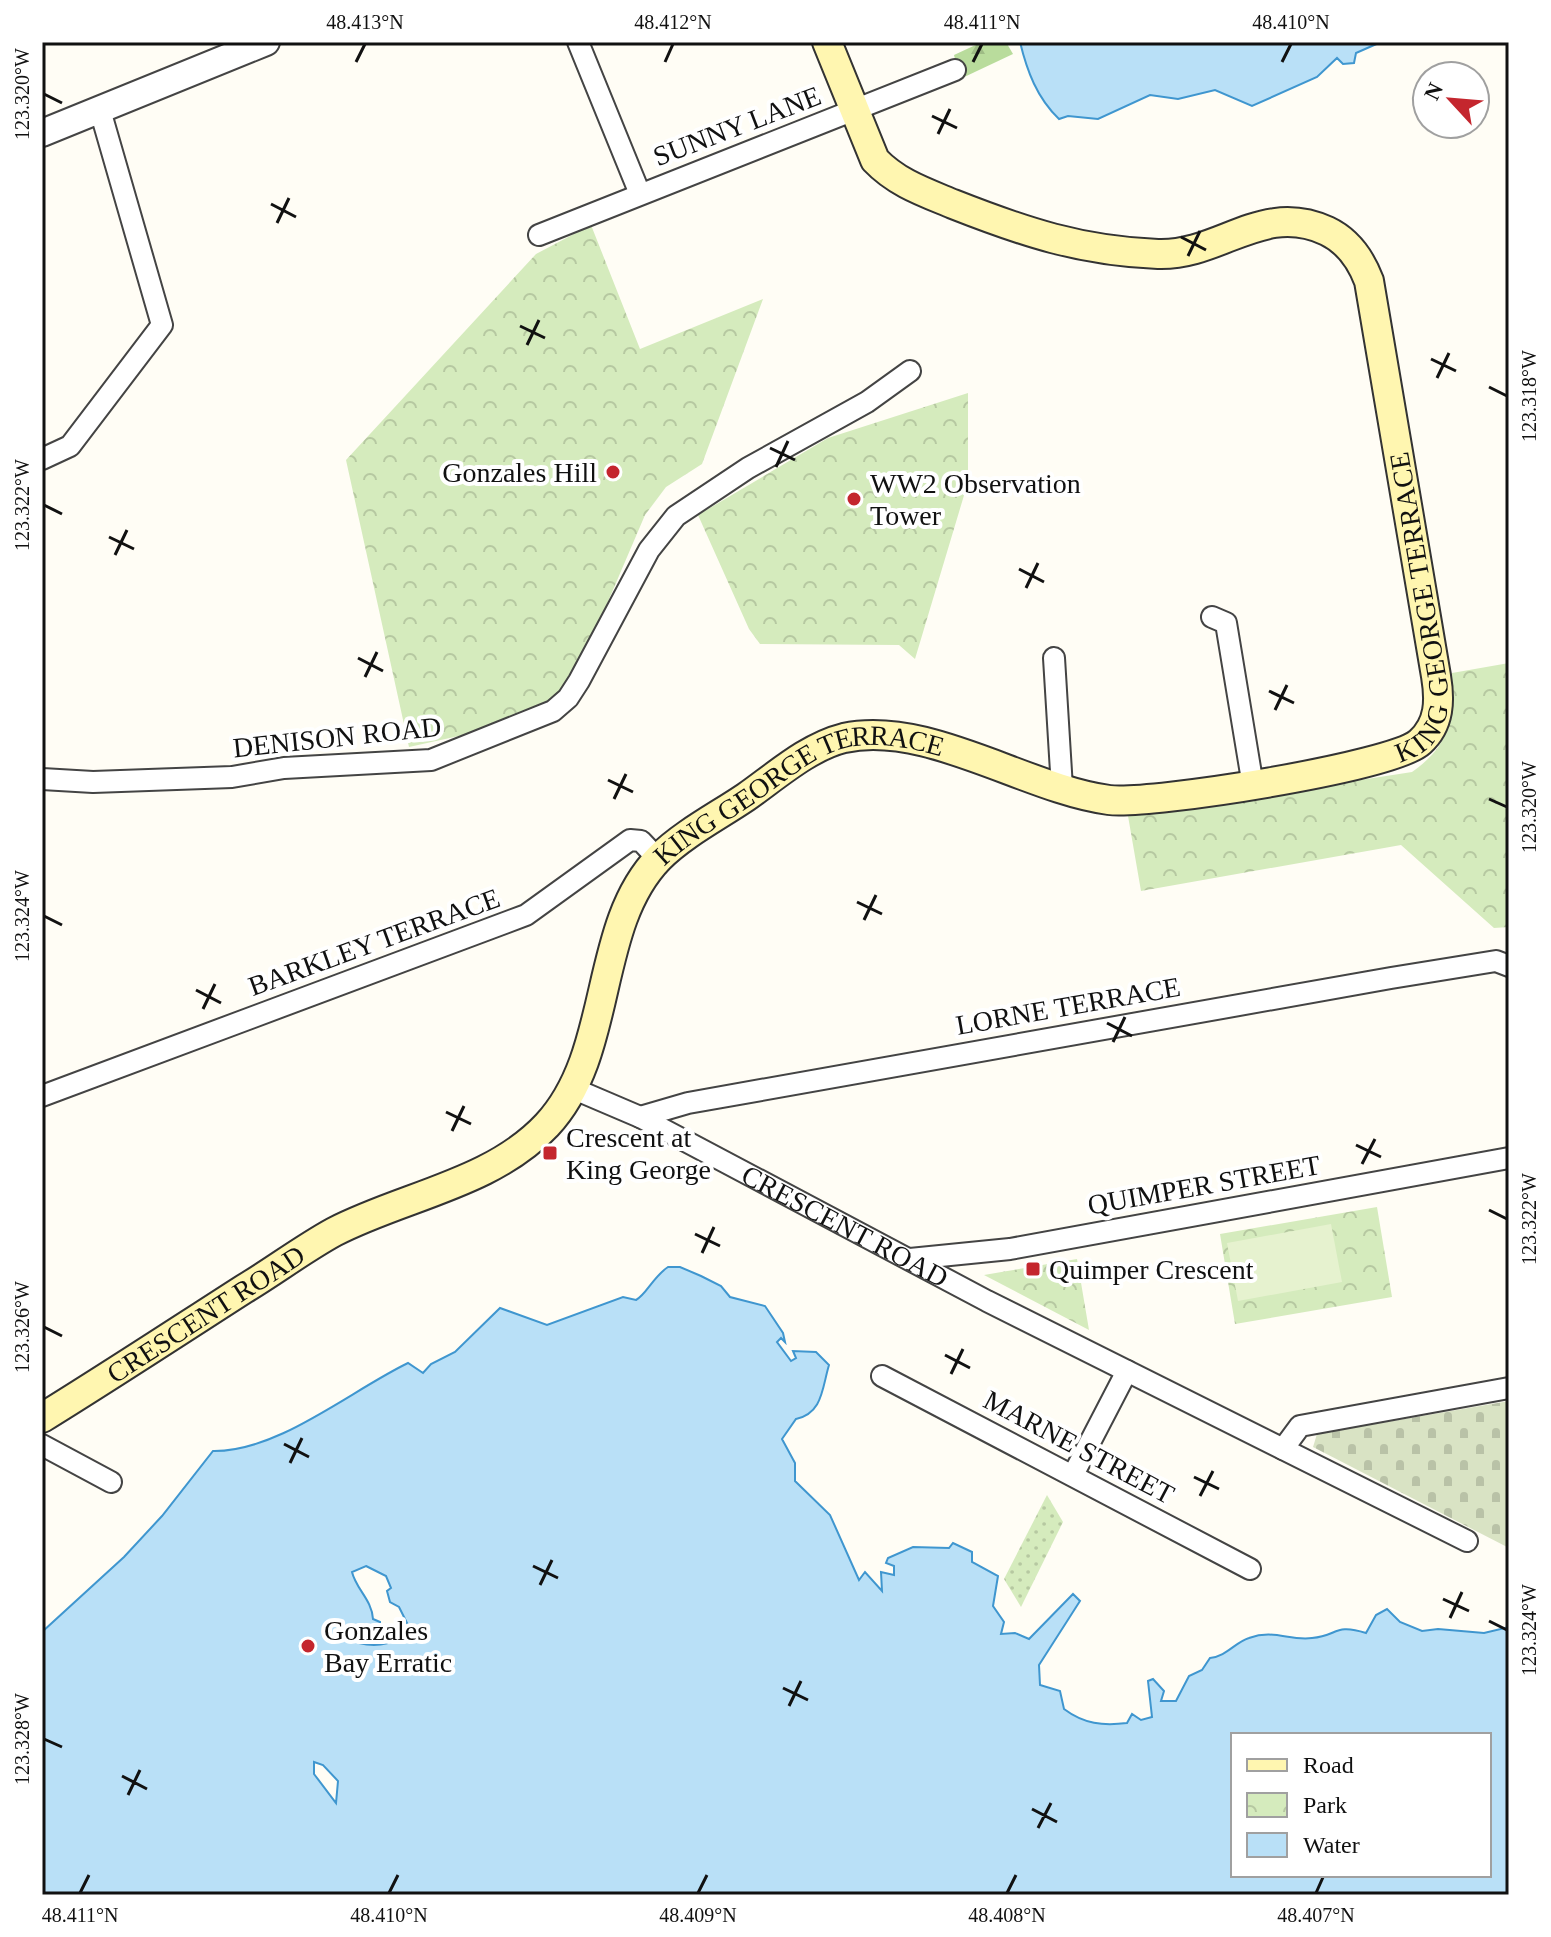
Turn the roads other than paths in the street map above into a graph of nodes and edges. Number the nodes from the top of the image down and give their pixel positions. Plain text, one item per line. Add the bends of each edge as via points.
1 (266, 42) edge
2 (578, 42) edge
3 (827, 42) edge
4 (955, 70) dead end
5 (100, 110) junction
6 (855, 111) junction
7 (42, 133) edge
8 (640, 194) junction
9 (539, 235) dead end
10 (910, 371) dead end
11 (42, 459) edge
12 (1212, 617) dead end
13 (1054, 658) dead end
14 (42, 779) edge
15 (1253, 786) junction
16 (1062, 788) junction
17 (658, 859) junction
18 (1508, 965) edge
19 (572, 1088) junction
20 (42, 1096) edge
21 (640, 1117) junction
22 (1509, 1158) edge
23 (909, 1259) junction
24 (1127, 1371) junction
25 (882, 1376) dead end
26 (1509, 1388) edge
27 (42, 1418) edge
28 (42, 1445) edge
29 (1283, 1449) junction
30 (1073, 1475) junction
31 (111, 1482) dead end
32 (1467, 1541) dead end
33 (1250, 1569) dead end

1 - 5 street
2 - 8 street
3 - 6 main road, KING GEORGE TERRACE
4 - 6 street, SUNNY LANE
5 - 7 street
5 - 11 street via 162,325 70,446
6 - 8 street, SUNNY LANE
6 - 15 main road, KING GEORGE TERRACE via 875,160 897,180 1043,238 1160,254 1198,248 1284,220 1336,235 1363,265 1438,707 1430,730 1404,753
8 - 9 street, SUNNY LANE
10 - 14 street, DENISON ROAD via 676,516 649,550 579,681 553,711 431,760 284,768 232,777
12 - 15 street via 1226,623
13 - 16 street
15 - 16 main road, KING GEORGE TERRACE via 1129,802
16 - 17 main road, KING GEORGE TERRACE via 903,736 845,738 802,758
17 - 19 main road, KING GEORGE TERRACE via 621,926 594,1033
17 - 20 street, BARKLEY TERRACE via 641,841 630,840 526,915
18 - 21 street, LORNE TERRACE via 1466,965 988,1048 688,1103
19 - 21 street, CRESCENT ROAD
19 - 27 main road, CRESCENT ROAD via 530,1141 495,1163 334,1232
21 - 23 street, CRESCENT ROAD
22 - 23 street, QUIMPER STREET via 1010,1249
23 - 24 street, CRESCENT ROAD
24 - 29 street, CRESCENT ROAD
24 - 30 street
25 - 30 street, MARNE STREET
26 - 29 street via 1300,1426
28 - 31 street
29 - 32 street, CRESCENT ROAD
30 - 33 street, MARNE STREET

